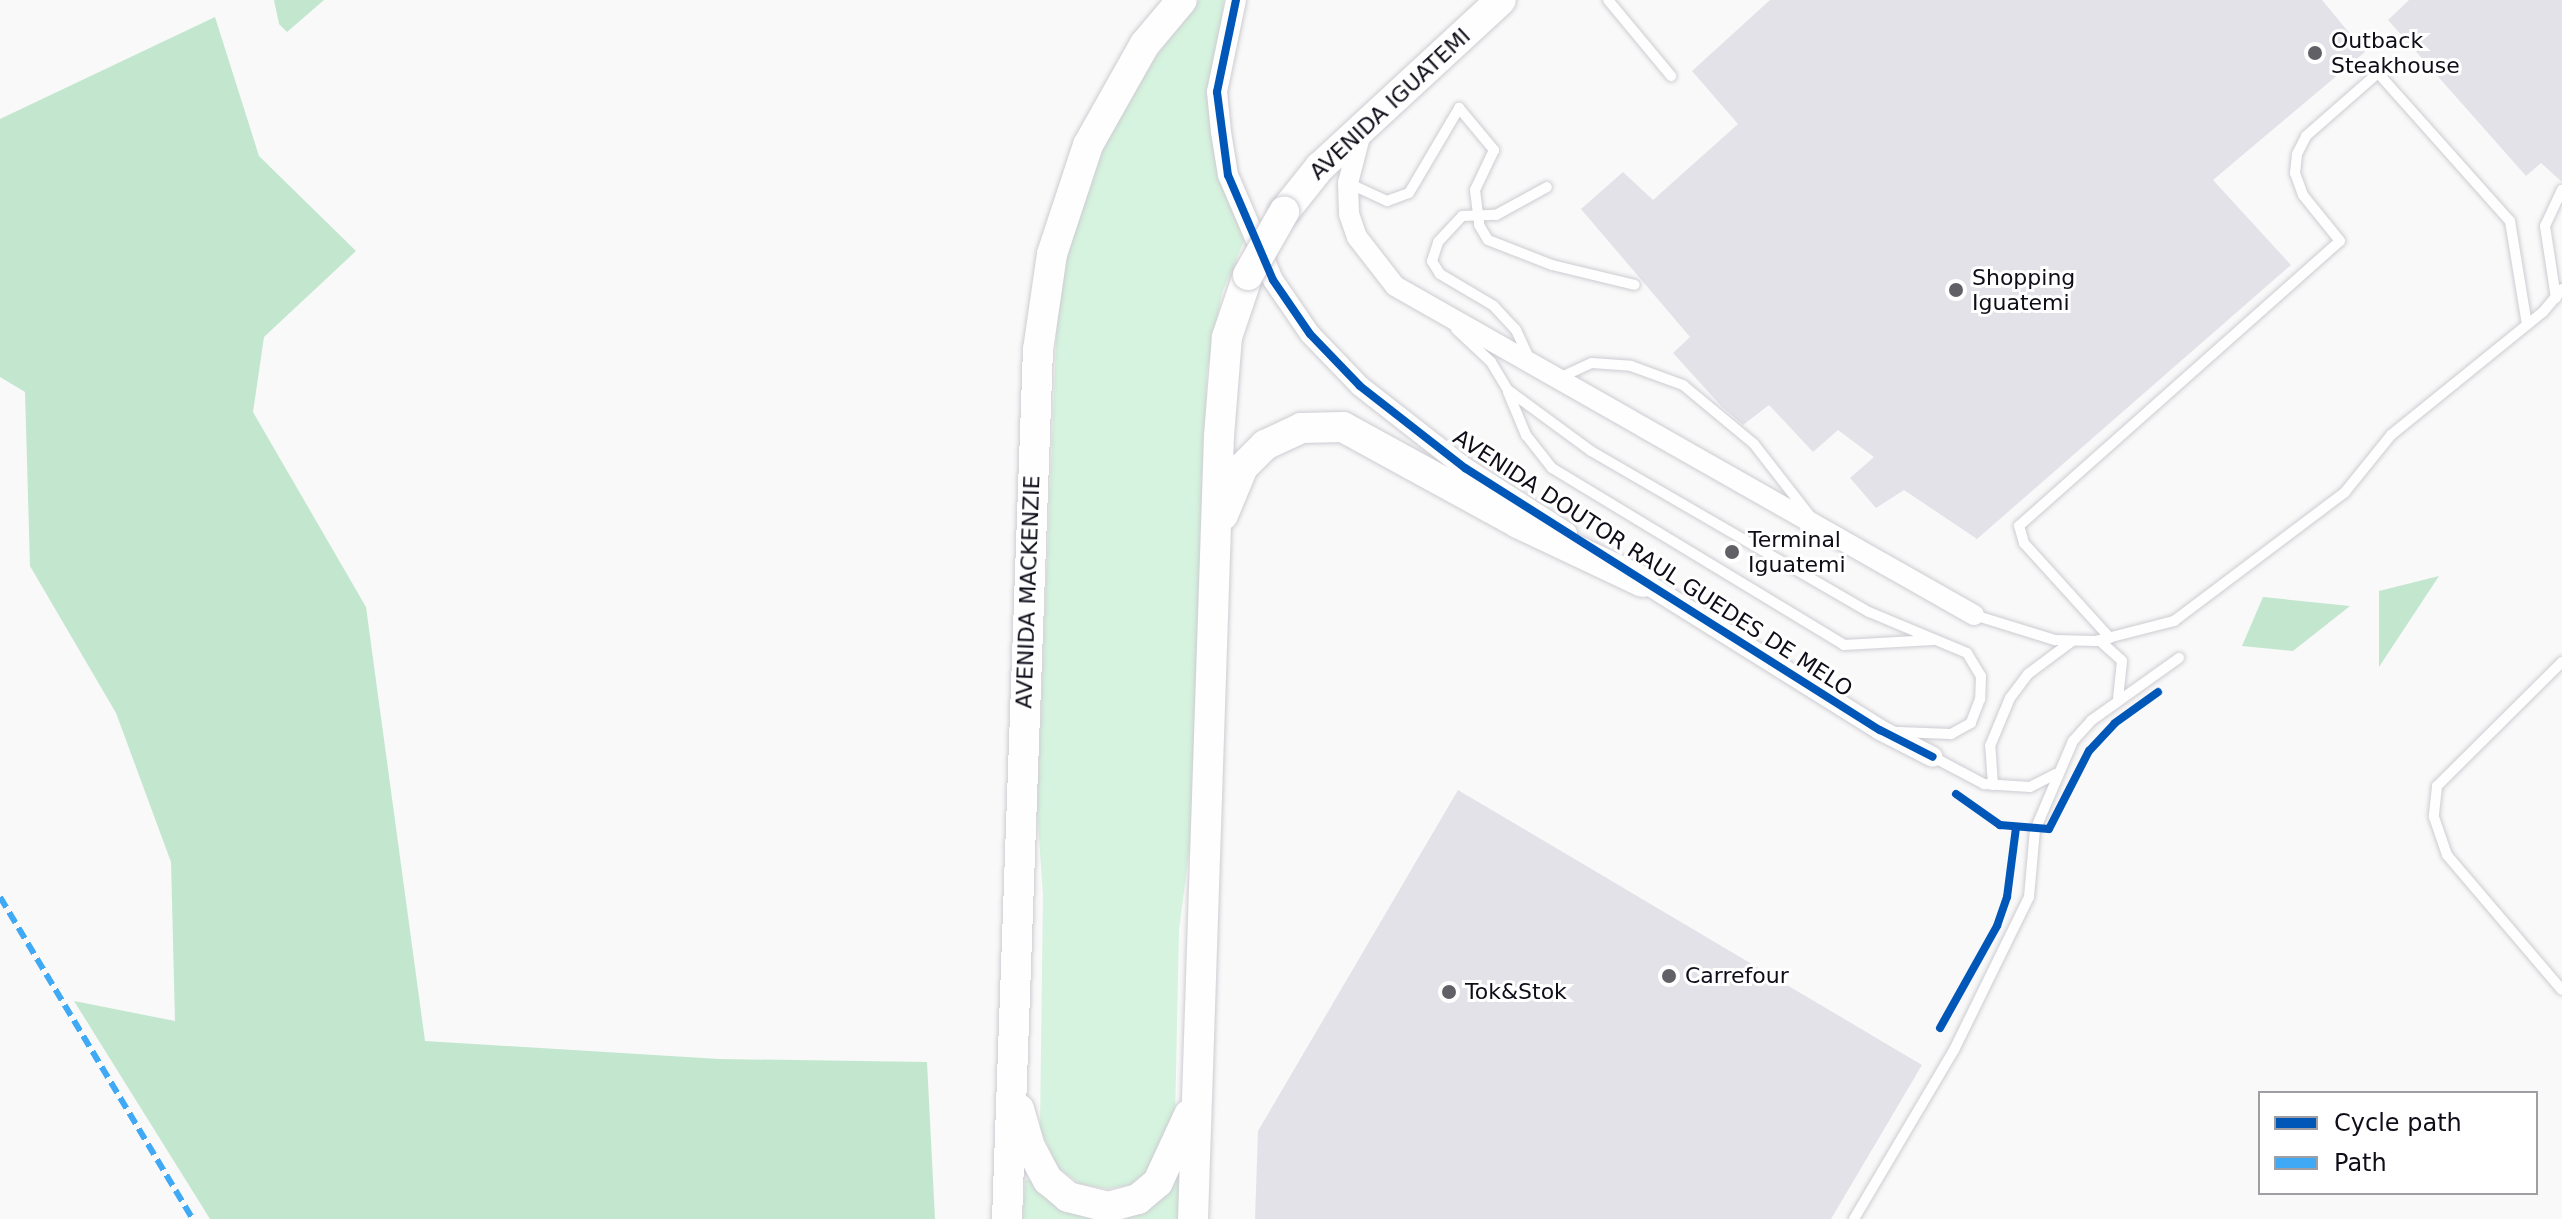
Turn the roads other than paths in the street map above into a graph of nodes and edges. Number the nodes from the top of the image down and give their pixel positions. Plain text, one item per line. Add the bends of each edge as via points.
1 (1182, 0) edge
2 (1236, 0) edge
3 (1501, 0) edge
4 (1608, 0) edge
5 (1671, 76) dead end
6 (1363, 125) junction
7 (1348, 183) junction
8 (1547, 187) dead end
9 (2562, 190) edge
10 (1477, 215) junction
11 (1635, 285) dead end
12 (2559, 293) edge
13 (1443, 317) junction
14 (2527, 325) junction
15 (1532, 366) junction
16 (1556, 380) junction
17 (1508, 390) junction
18 (1822, 530) junction
19 (1215, 535) junction
20 (1643, 582) junction
21 (1974, 615) joint
22 (2105, 639) junction
23 (1939, 640) junction
24 (2072, 640) junction
25 (2179, 658) dead end
26 (2562, 662) edge
27 (2117, 701) junction
28 (1880, 730) junction
29 (1933, 757) joint
30 (2058, 773) junction
31 (1993, 785) junction
32 (2562, 990) edge
33 (1012, 1084) junction
34 (1198, 1084) junction
35 (1007, 1219) edge
36 (1193, 1219) edge
37 (1854, 1219) edge

1 - 33 main road, AVENIDA MACKENZIE via 1145,44 1088,145 1052,254 1038,350
2 - 20 street, AVENIDA DOUTOR RAUL GUEDES DE MELO via 1217,92 1228,175 1273,280 1310,334 1360,386 1465,468
3 - 6 main road, AVENIDA IGUATEMI
4 - 5 lane
6 - 7 street
6 - 19 main road, AVENIDA IGUATEMI, bridge via 1284,212 1248,275 1227,337
7 - 10 lane via 1387,201 1409,193 1459,108 1494,150 1475,190
7 - 13 street via 1349,214 1374,263 1395,286
8 - 10 lane via 1496,215
9 - 12 lane via 2545,226
10 - 11 lane via 1483,233 1497,246
10 - 15 lane via 1456,220 1438,242 1432,266 1494,306 1525,345
12 - 14 lane
13 - 15 street
13 - 17 lane via 1491,362
14 - 22 lane via 2391,435 2345,492 2230,582 2174,621
14 - 22 lane via 2510,221 2378,73 2306,136 2297,154 2295,173 2303,195 2340,241 2019,526 2018,535
15 - 16 street
16 - 18 street
16 - 18 lane via 1592,363 1631,366 1683,385 1754,444
17 - 23 lane via 1591,451 1869,612
17 - 23 lane via 1526,435 1552,468 1844,645
18 - 21 street
19 - 20 main road via 1243,467 1265,445 1301,428 1343,427 1518,523
19 - 34 main road
20 - 28 street, AVENIDA DOUTOR RAUL GUEDES DE MELO
21 - 24 lane via 2055,640
22 - 24 lane
22 - 27 lane via 2122,661
23 - 28 lane via 1967,653 1981,676 1971,723 1951,734 1928,736
24 - 31 lane via 2028,674 2010,698 1990,746
25 - 27 lane
26 - 32 lane via 2437,786 2434,817 2447,855
27 - 30 lane via 2073,741
28 - 29 street, AVENIDA DOUTOR RAUL GUEDES DE MELO
29 - 31 lane
30 - 31 lane via 2030,787
30 - 37 lane via 2035,830 2029,897 1954,1050
33 - 34 main road via 1029,1145 1048,1180 1068,1197 1108,1207 1138,1199 1158,1182 1180,1141
33 - 35 main road, AVENIDA MACKENZIE
34 - 36 main road

